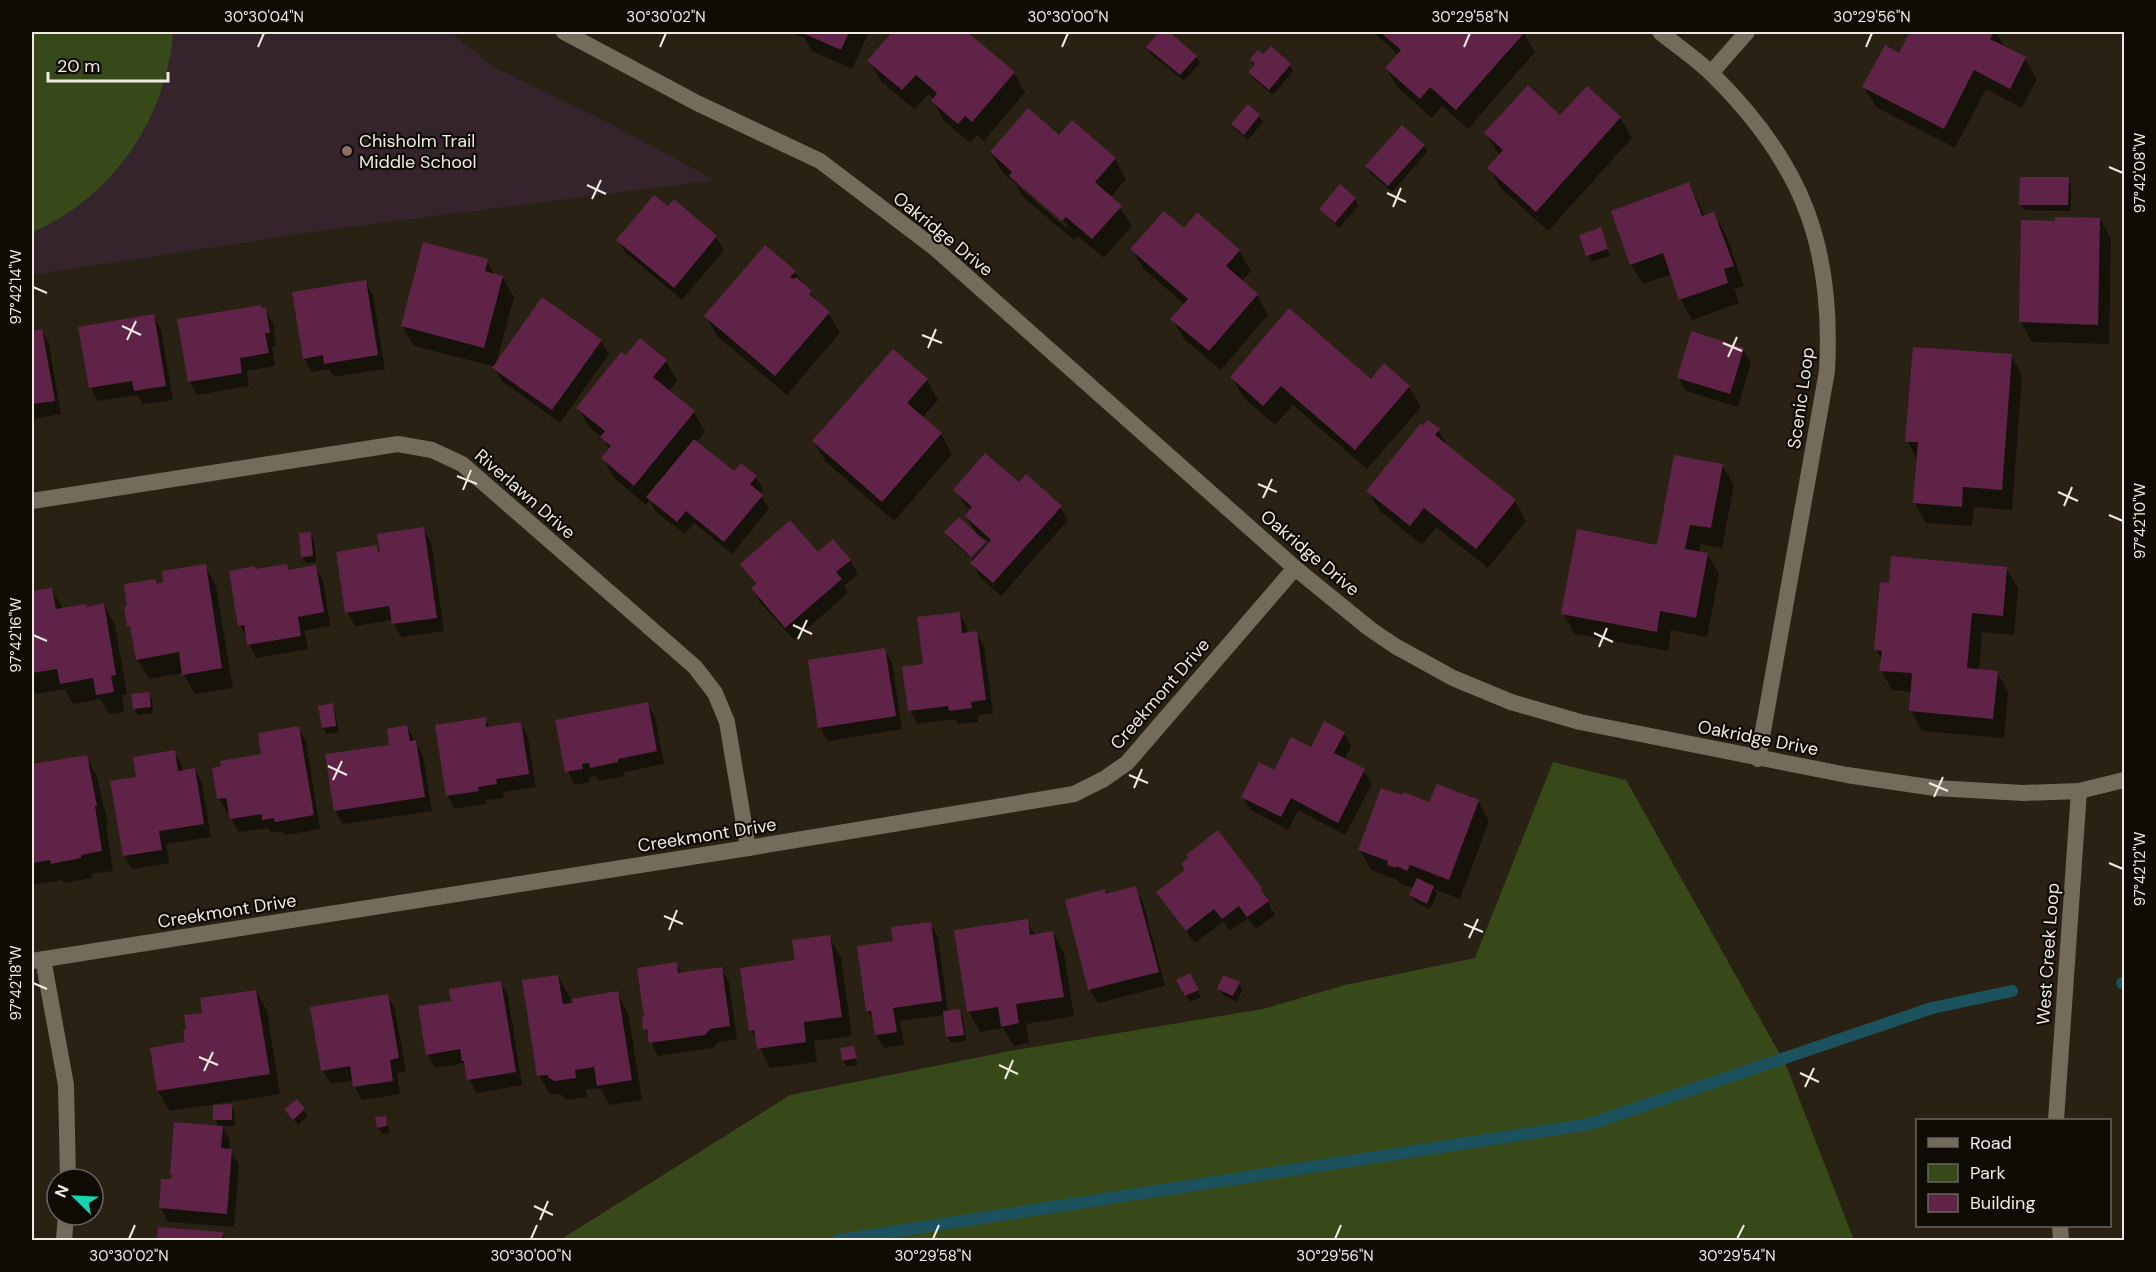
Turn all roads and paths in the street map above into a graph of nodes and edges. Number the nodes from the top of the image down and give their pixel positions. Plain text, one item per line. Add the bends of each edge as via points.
1 (564, 32) edge
2 (1660, 32) edge
3 (1748, 32) edge
4 (1711, 73) junction
5 (32, 501) edge
6 (1295, 568) junction
7 (1758, 759) junction
8 (2124, 780) edge
9 (2079, 791) junction
10 (748, 848) junction
11 (37, 960) edge
12 (2056, 1119) edge
13 (68, 1167) edge

1 - 6 street, Oakridge Drive via 697,103 820,162 936,249
2 - 4 street, Scenic Loop
3 - 4 street
4 - 7 street, Scenic Loop via 1752,117 1799,189 1821,257 1829,342
5 - 10 street, Riverlawn Drive via 398,444 442,454 462,464 695,668 715,693 727,722
6 - 7 street, Oakridge Drive via 1378,635 1452,678 1511,702 1580,722
6 - 10 street, Creekmont Drive via 1127,763 1104,779 1074,794
7 - 9 street, Oakridge Drive via 1935,788 2023,793
8 - 9 street, Oakridge Drive
9 - 12 street, West Creek Loop
10 - 11 street, Creekmont Drive
11 - 13 street via 66,1085

